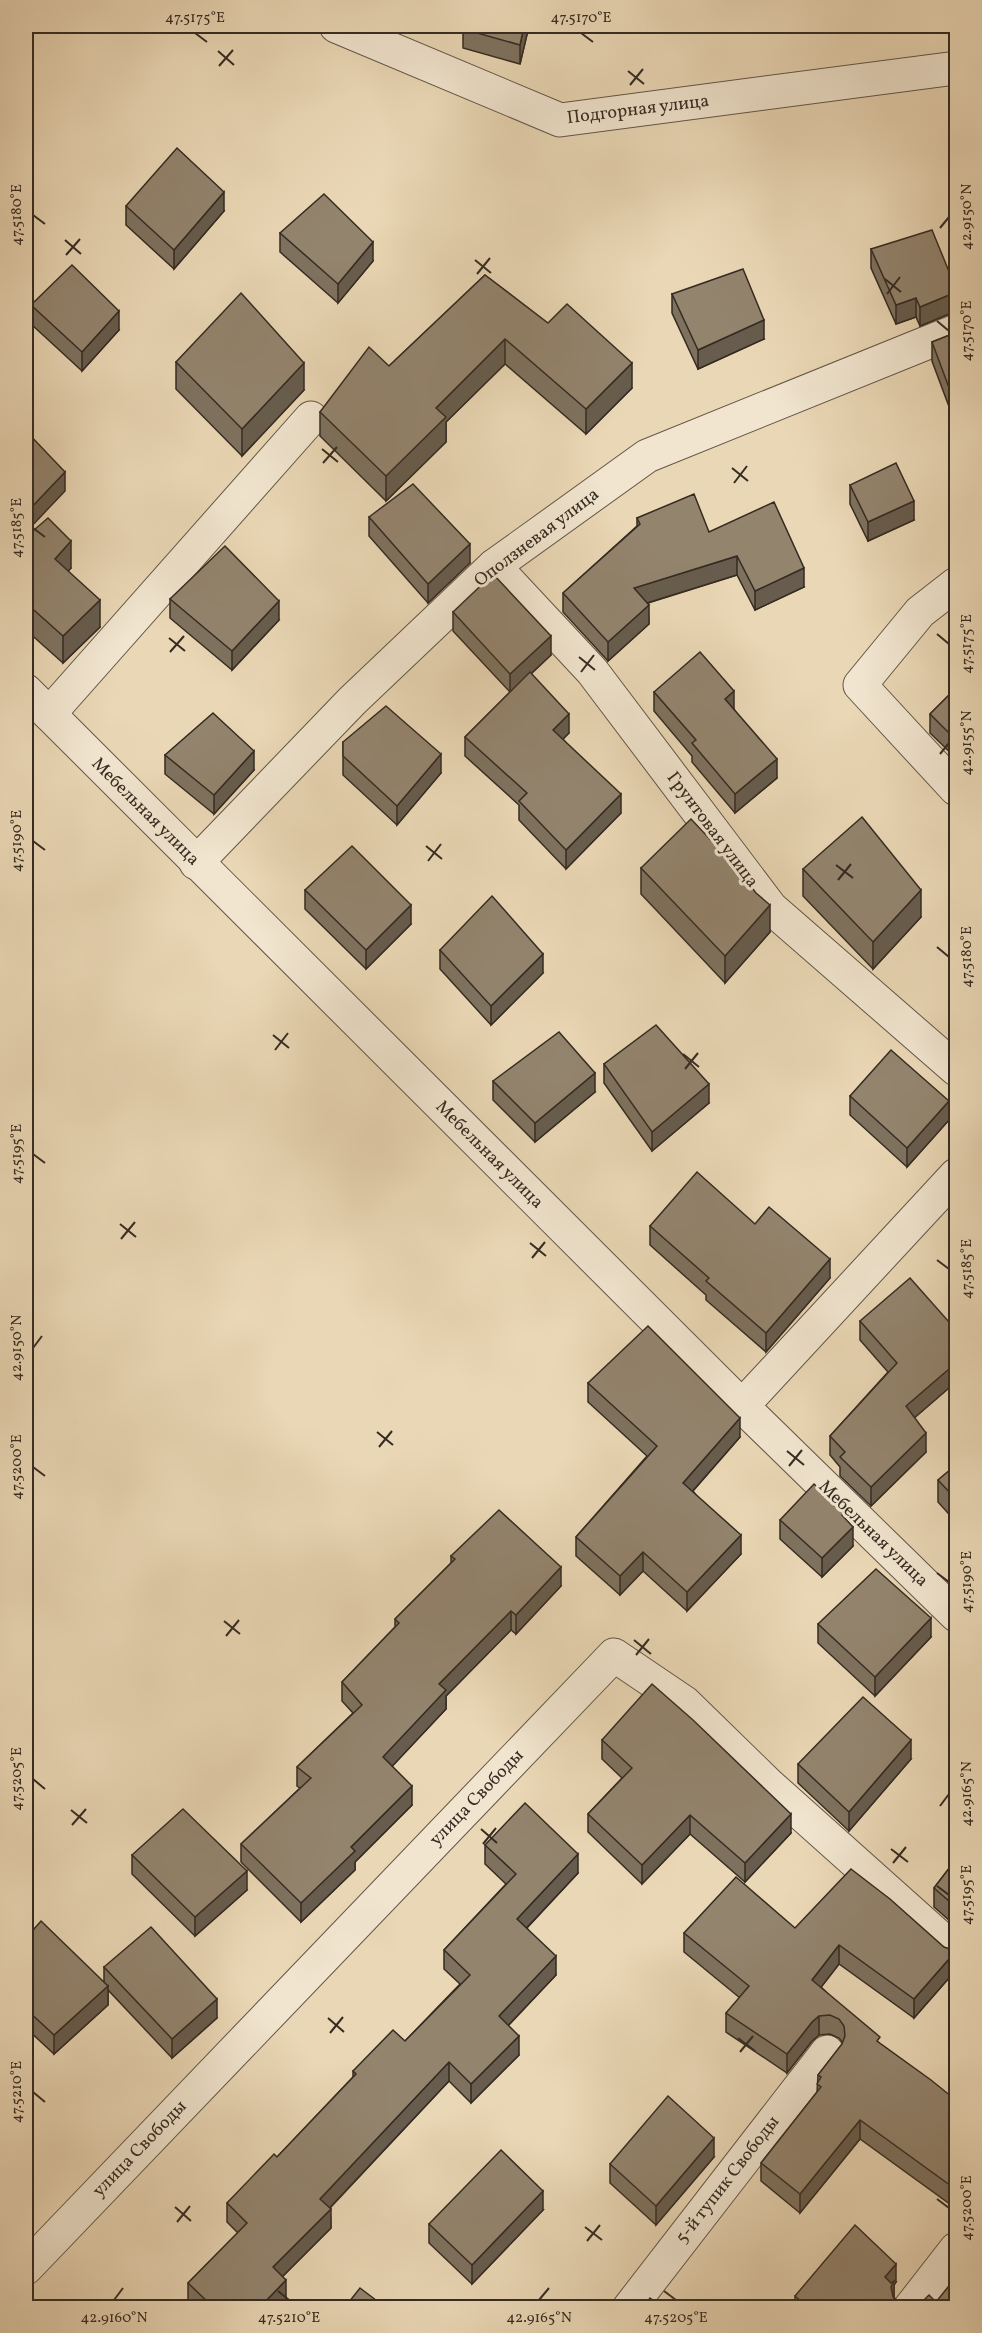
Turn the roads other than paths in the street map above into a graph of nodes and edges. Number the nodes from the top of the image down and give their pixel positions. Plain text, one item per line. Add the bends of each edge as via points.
1 (336, 26) edge
2 (957, 68) edge
3 (957, 332) edge
4 (311, 418) dead end
5 (494, 566) junction
6 (957, 584) edge
7 (26, 691) edge
8 (48, 714) junction
9 (957, 789) edge
10 (196, 863) junction
11 (957, 1069) edge
12 (957, 1175) edge
13 (742, 1406) junction
14 (957, 1615) edge
15 (957, 1952) edge
16 (827, 2052) dead end
17 (957, 2249) edge
18 (26, 2268) edge
19 (629, 2307) edge
20 (910, 2307) edge

1 - 2 street, Подгорная улица via 560,120
3 - 5 street, Оползневая улица via 647,456
4 - 8 street
5 - 10 street, Оползневая улица via 352,701
5 - 11 street, Грунтовая улица via 592,671 771,908
6 - 9 street via 920,612 860,685
7 - 8 street, Мебельная улица
8 - 10 street, Мебельная улица
10 - 13 street, Мебельная улица
12 - 13 street
13 - 14 street, Мебельная улица
15 - 18 street, улица Свободы via 768,1784 686,1703 615,1655
16 - 19 street, 5-й тупик Свободы
17 - 20 street

